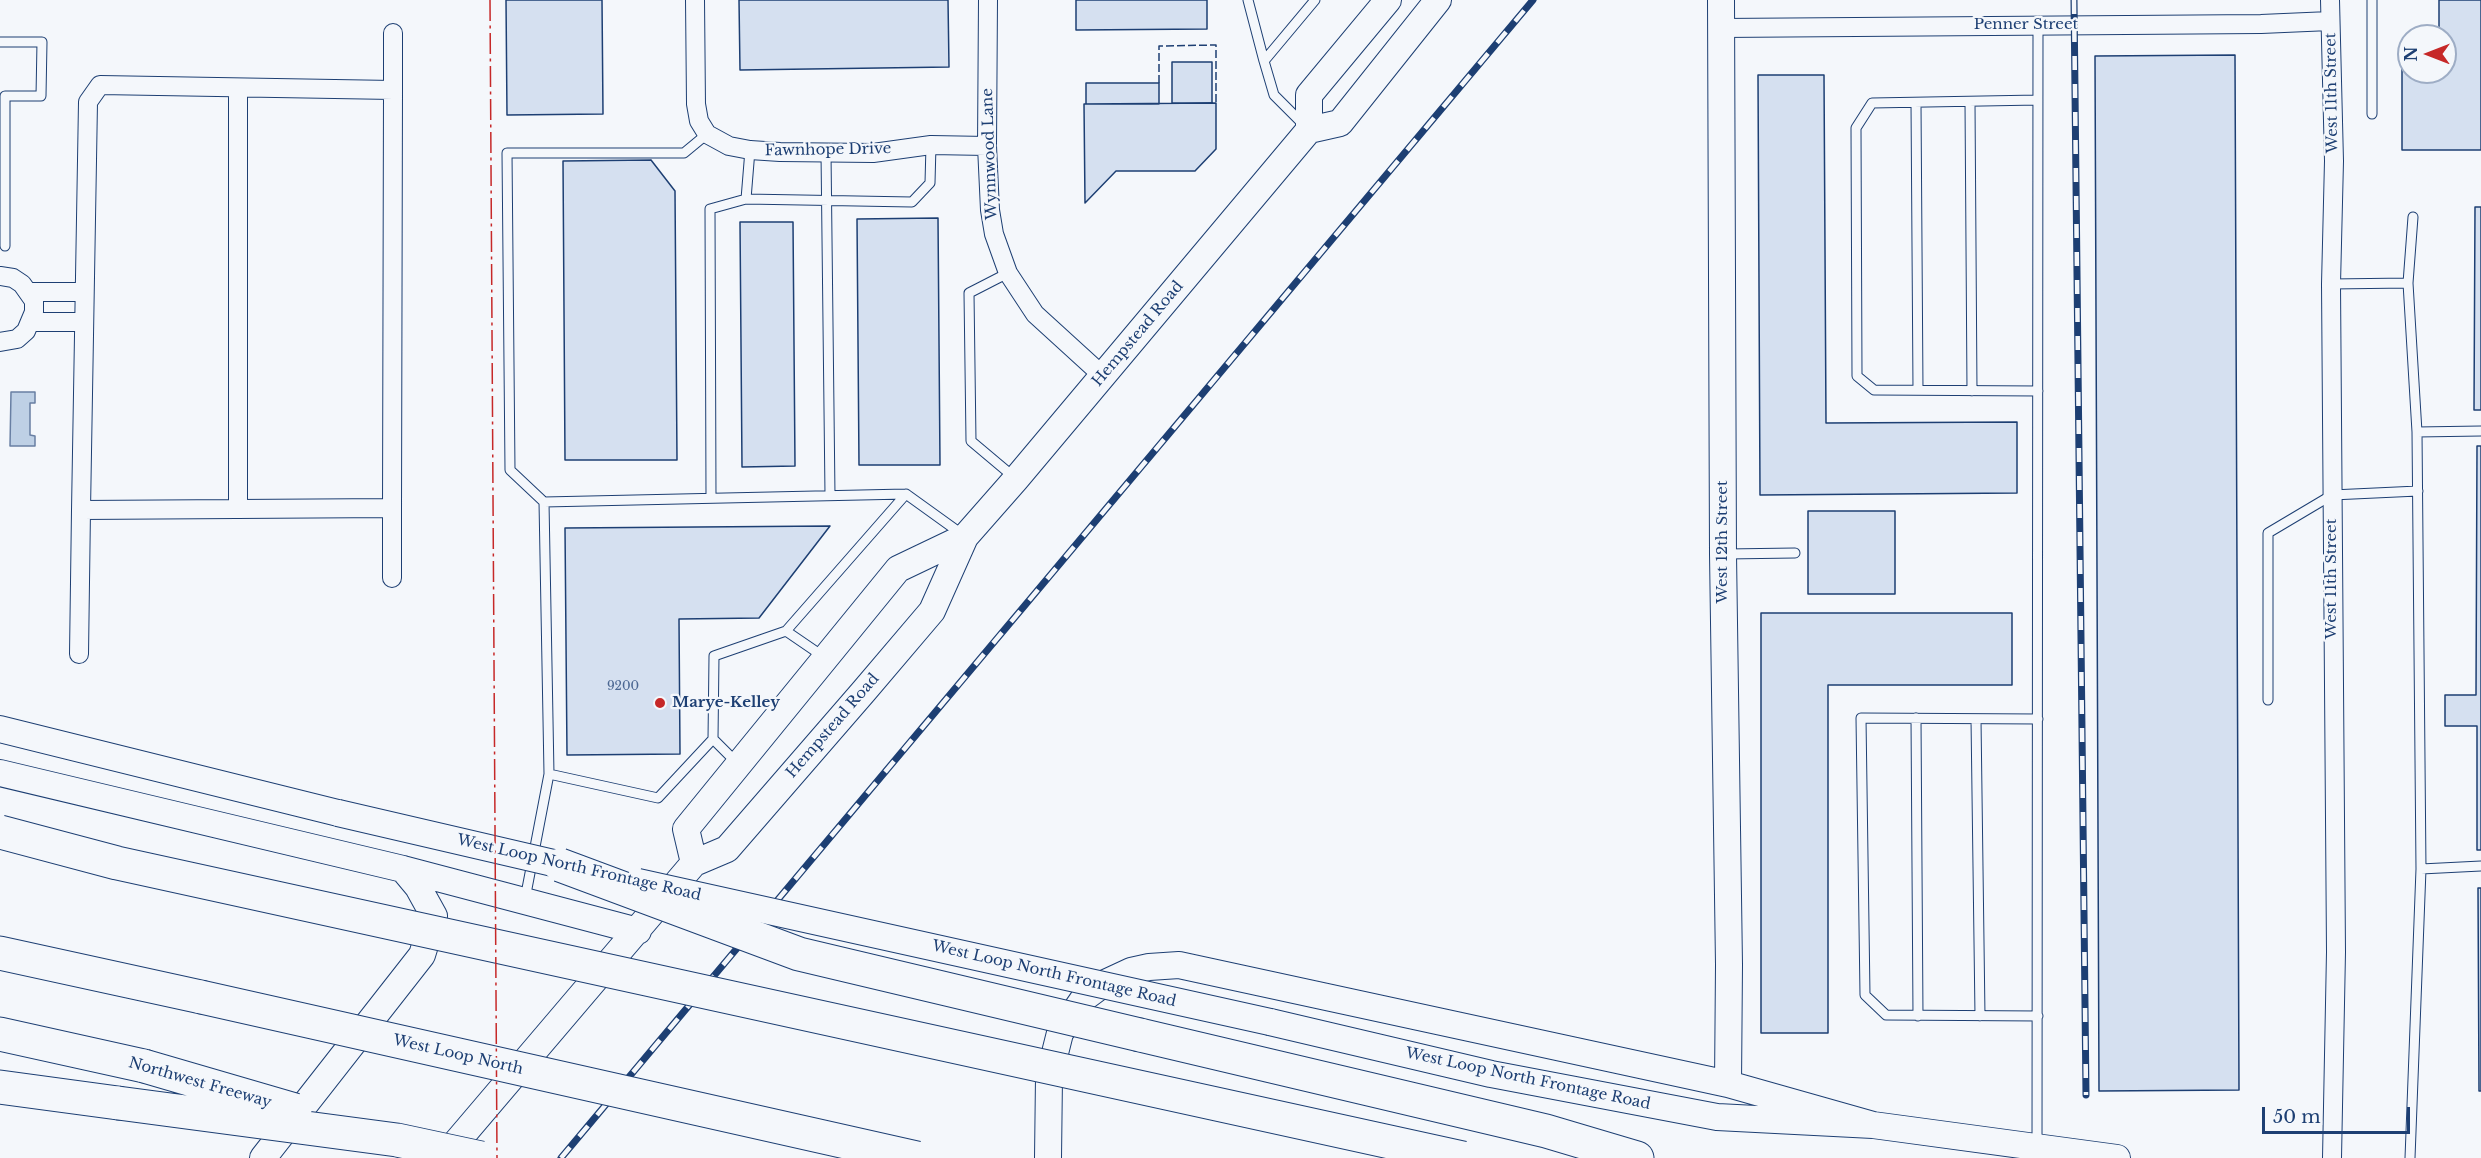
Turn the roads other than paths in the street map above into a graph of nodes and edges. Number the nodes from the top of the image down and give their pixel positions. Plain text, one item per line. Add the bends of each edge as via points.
1 (695, 0) edge
2 (988, 0) edge
3 (1248, 0) edge
4 (1315, 0) edge
5 (1388, 0) edge
6 (1438, 0) edge
7 (1721, 0) edge
8 (2330, 0) edge
9 (2372, 0) edge
10 (2330, 21) junction
11 (2038, 25) junction
12 (1722, 28) junction
13 (393, 33) dead end
14 (0, 42) edge
15 (1264, 61) junction
16 (238, 88) junction
17 (393, 90) junction
18 (3, 96) edge
19 (2038, 100) junction
20 (1916, 102) junction
21 (1970, 102) junction
22 (2372, 114) dead end
23 (1309, 130) junction
24 (707, 134) junction
25 (931, 145) junction
26 (987, 146) junction
27 (750, 150) junction
28 (826, 153) junction
29 (746, 200) junction
30 (826, 202) junction
31 (2413, 217) dead end
32 (5, 246) dead end
33 (1008, 273) junction
34 (0, 276) edge
35 (2408, 283) junction
36 (2331, 284) junction
37 (29, 292) junction
38 (84, 292) junction
39 (32, 322) junction
40 (84, 322) junction
41 (0, 342) edge
42 (1103, 376) junction
43 (1918, 390) junction
44 (1972, 391) junction
45 (2038, 391) junction
46 (2481, 431) edge
47 (2417, 432) junction
48 (1016, 479) junction
49 (2418, 491) junction
50 (906, 494) junction
51 (830, 495) junction
52 (2332, 495) junction
53 (711, 497) junction
54 (544, 502) junction
55 (392, 508) junction
56 (238, 509) junction
57 (81, 510) junction
58 (965, 537) junction
59 (1795, 553) dead end
60 (1723, 554) junction
61 (392, 578) dead end
62 (786, 631) junction
63 (80, 654) dead end
64 (826, 658) junction
65 (2268, 700) dead end
66 (1916, 718) junction
67 (1976, 719) junction
68 (2038, 719) junction
69 (0, 729) edge
70 (713, 740) junction
71 (739, 765) junction
72 (0, 773) edge
73 (549, 774) junction
74 (0, 832) edge
75 (694, 863) junction
76 (560, 865) junction
77 (2481, 866) edge
78 (403, 869) junction
79 (2421, 869) junction
80 (524, 901) junction
81 (638, 931) junction
82 (0, 953) edge
83 (1918, 1016) junction
84 (1980, 1016) junction
85 (2038, 1016) junction
86 (0, 1034) edge
87 (1728, 1084) junction
88 (0, 1087) edge
89 (1873, 1125) junction
90 (397, 1140) junction
91 (2037, 1148) junction
92 (263, 1158) edge
93 (443, 1158) edge
94 (481, 1158) edge
95 (917, 1158) edge
96 (1048, 1158) edge
97 (1463, 1158) edge
98 (1637, 1158) edge
99 (2118, 1158) edge
100 (2332, 1158) edge
101 (2410, 1158) edge

1 - 24 street via 696,104 699,121
2 - 26 street, Wynnwood Lane
3 - 15 lane
4 - 15 lane
5 - 23 main road via 1309,95
6 - 23 main road via 1340,123
7 - 12 main road, West 12th Street
8 - 10 street, West 11th Street
9 - 22 lane
10 - 11 street, Penner Street
10 - 36 street, West 11th Street via 2334,161
11 - 12 street, Penner Street
11 - 19 lane
12 - 60 main road, West 12th Street
13 - 17 street
14 - 18 lane via 42,42 42,96
15 - 23 lane via 1274,95
16 - 17 street
16 - 38 street via 100,85 88,102
16 - 56 street
17 - 55 street
18 - 32 lane
19 - 21 lane
19 - 45 lane
20 - 21 lane
20 - 43 lane
20 - 43 lane via 1872,103 1856,128 1857,376 1874,390
21 - 44 lane
23 - 42 main road, Hempstead Road
24 - 27 street, Fawnhope Drive via 729,146
24 - 54 lane via 684,153 507,153 510,470
25 - 26 street, Fawnhope Drive
25 - 28 street, Fawnhope Drive via 873,153
25 - 30 lane via 930,183 912,202
26 - 33 street, Wynnwood Lane via 990,210
27 - 28 street, Fawnhope Drive
27 - 29 lane
28 - 30 lane
29 - 30 lane
29 - 53 lane via 710,209
30 - 51 lane
31 - 35 lane
33 - 42 street, Wynnwood Lane via 1035,314
33 - 48 lane via 969,293 971,441
34 - 37 street via 13,278
35 - 36 lane
35 - 47 lane
36 - 52 street, West 11th Street
37 - 38 street
37 - 39 street via 34,301
38 - 40 street
39 - 40 street
39 - 41 street via 17,339
40 - 57 street
42 - 48 main road, Hempstead Road
43 - 44 lane
44 - 45 lane
45 - 68 lane
46 - 47 lane
47 - 49 lane
48 - 58 main road, Hempstead Road
49 - 52 lane
49 - 79 lane
50 - 51 lane
50 - 58 lane
50 - 62 lane
51 - 53 lane
52 - 65 lane via 2268,533
52 - 100 street, West 11th Street via 2336,952
53 - 54 lane
54 - 73 lane
55 - 56 street
55 - 61 street
56 - 57 street
57 - 63 street
58 - 64 main road, Hempstead Road via 898,569
58 - 75 main road, Hempstead Road via 932,611 727,849
59 - 60 lane
60 - 87 main road, West 12th Street
62 - 64 lane
62 - 70 lane via 714,656
64 - 71 main road, Hempstead Road
66 - 67 lane
66 - 83 lane
66 - 83 lane via 1861,718 1865,995 1887,1015
67 - 68 lane
67 - 84 lane
68 - 85 lane
69 - 76 main road, West Loop North Frontage Road, bridge
70 - 71 lane
70 - 73 lane via 658,798
71 - 75 main road, Hempstead Road via 686,829
72 - 78 main road
73 - 80 lane
74 - 97 highway, bridge via 152,871
75 - 81 main road, Hempstead Road
76 - 89 main road, West Loop North Frontage Road, bridge via 1491,1074 1717,1117
76 - 98 highway, bridge via 799,954 1546,1131
77 - 79 lane
78 - 80 main road
78 - 92 main road via 434,916 422,955
79 - 101 lane
80 - 81 main road
81 - 93 main road, Hempstead Road
82 - 95 highway, West Loop North, bridge
83 - 84 lane
84 - 85 lane
85 - 91 lane
86 - 90 highway, Northwest Freeway, bridge via 144,1066
87 - 89 main road
87 - 96 main road via 1179,965 1149,967 1103,984 1084,998 1059,1033 1049,1077
88 - 90 highway, bridge
89 - 91 main road, West Loop North Frontage Road
90 - 94 highway, bridge
91 - 99 main road, West Loop North Frontage Road

